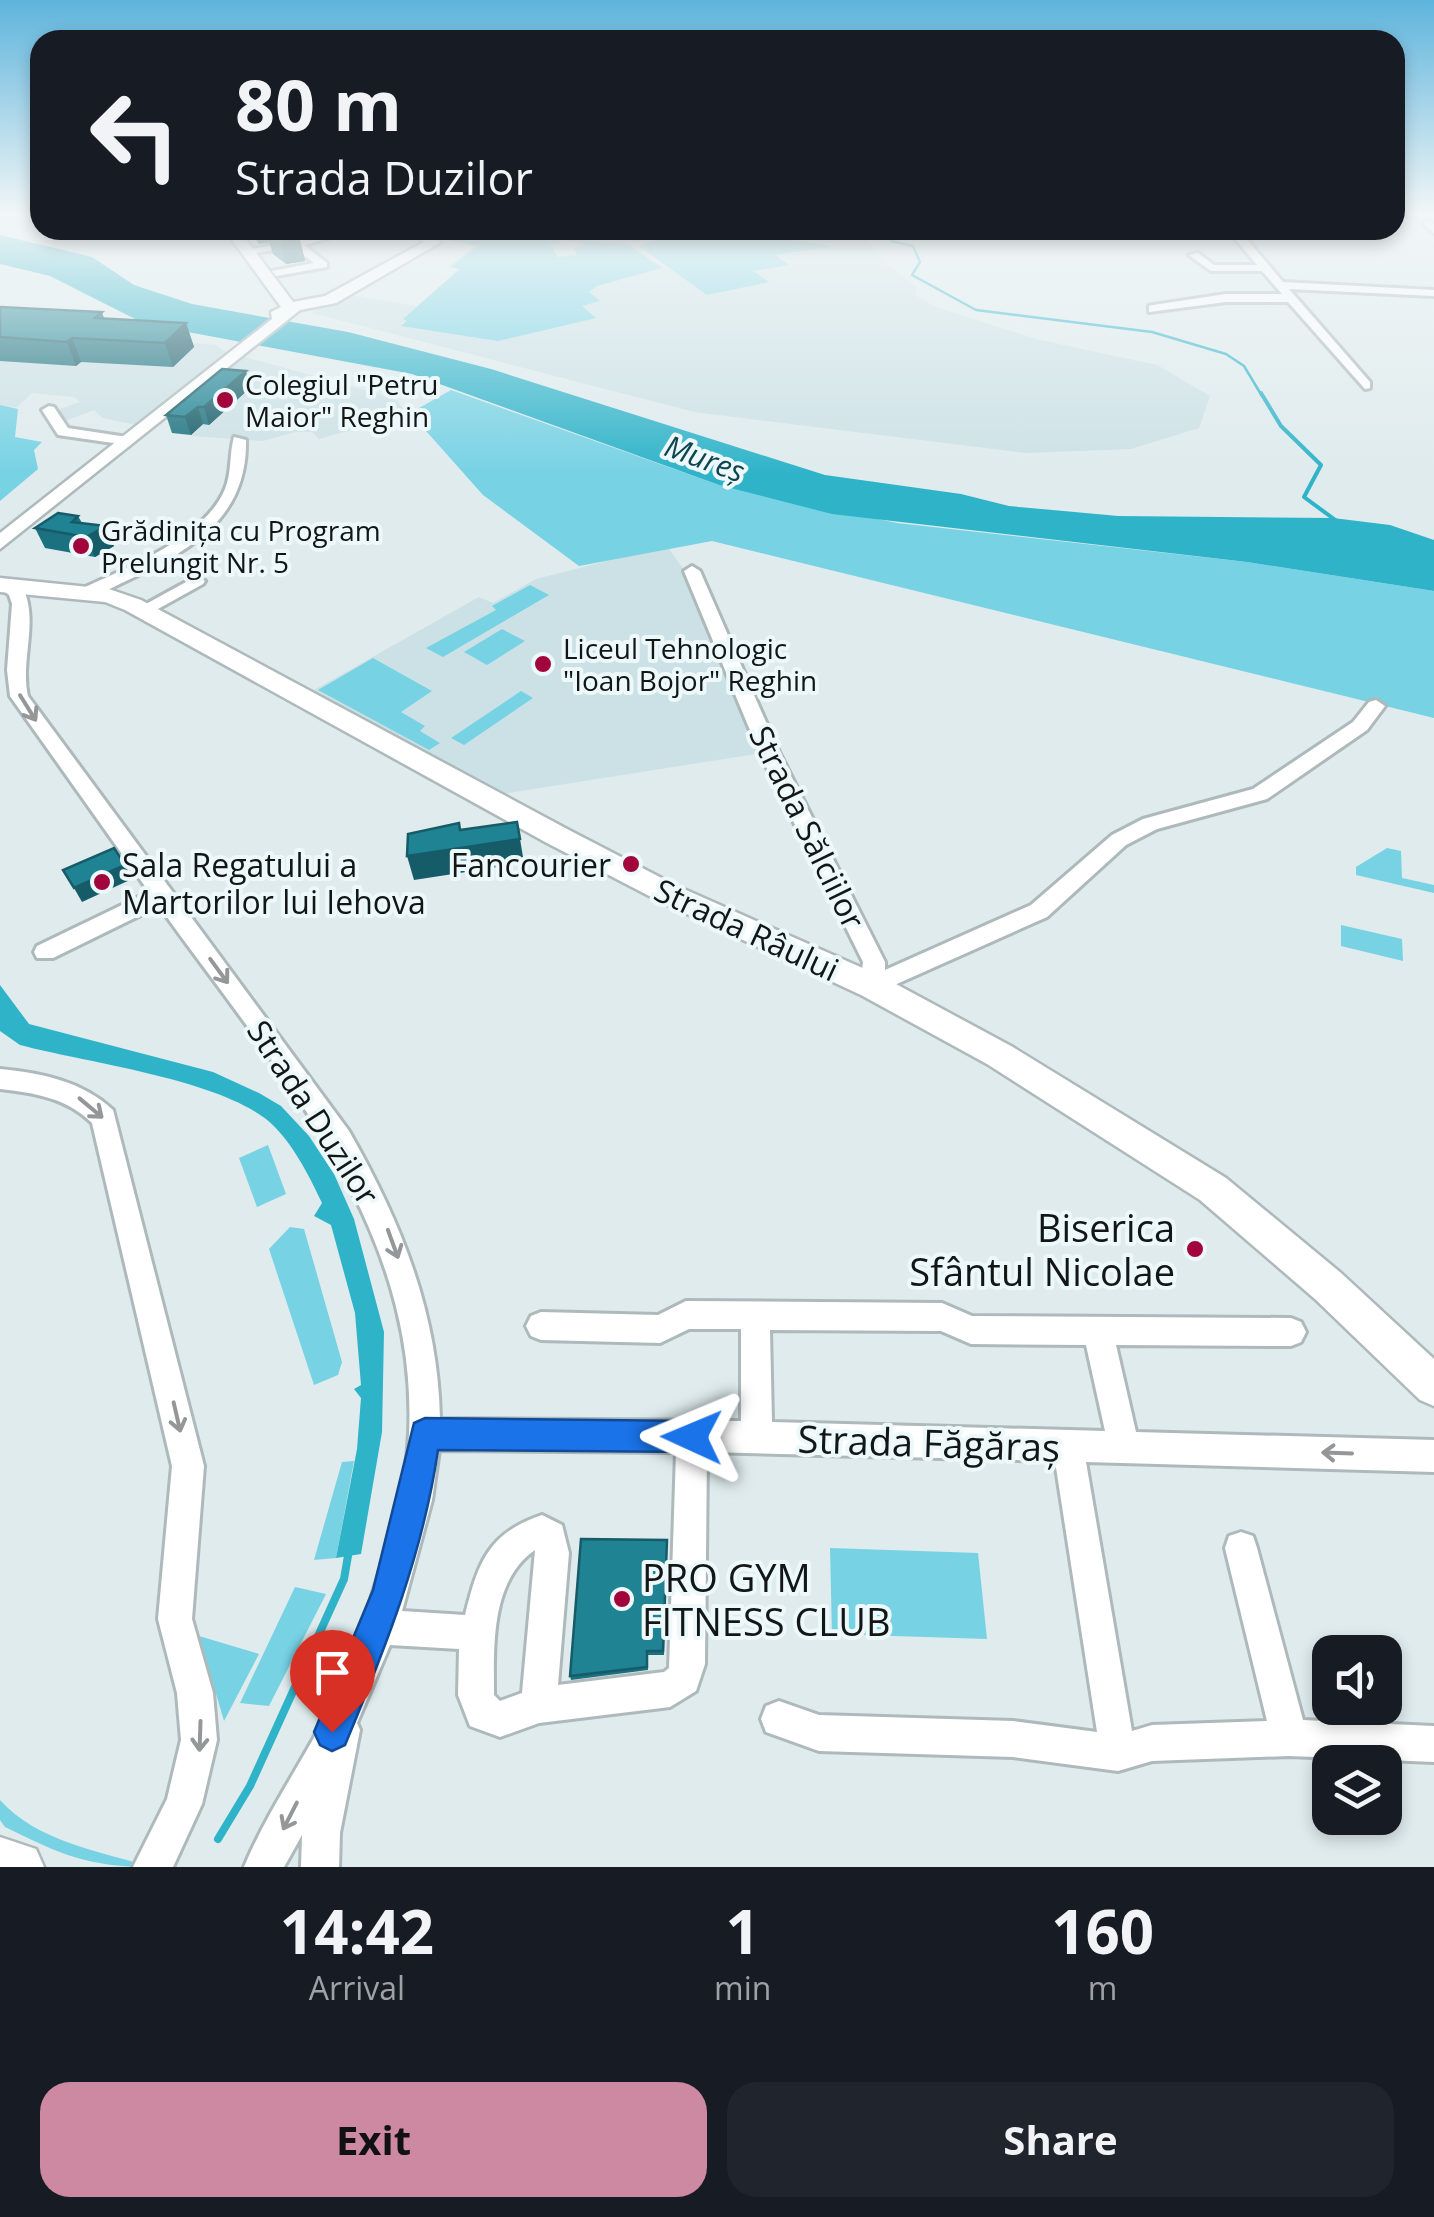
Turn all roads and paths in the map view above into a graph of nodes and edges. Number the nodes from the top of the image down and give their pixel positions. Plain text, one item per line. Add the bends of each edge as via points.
1 (284, 300) edge
2 (329, 300) edge
3 (1212, 300) edge
4 (1293, 300) edge
5 (290, 309) junction
6 (1152, 309) dead end
7 (1365, 385) dead end
8 (49, 410) dead end
9 (239, 440) dead end
10 (127, 441) junction
11 (0, 543) edge
12 (692, 571) dead end
13 (197, 581) dead end
14 (4, 586) edge
15 (87, 593) junction
16 (144, 610) junction
17 (1376, 706) dead end
18 (163, 895) junction
19 (45, 952) dead end
20 (872, 986) junction
21 (0, 1079) edge
22 (755, 1317) junction
23 (540, 1326) dead end
24 (1098, 1331) junction
25 (1291, 1332) dead end
26 (1433, 1384) edge
27 (425, 1434) junction
28 (692, 1437) junction
29 (757, 1437) junction
30 (1068, 1446) junction
31 (1124, 1447) junction
32 (1434, 1456) edge
33 (1241, 1548) dead end
34 (378, 1627) junction
35 (476, 1633) junction
36 (348, 1702) junction
37 (539, 1705) junction
38 (778, 1719) dead end
39 (1289, 1738) junction
40 (1434, 1744) edge
41 (1118, 1754) junction
42 (0, 1864) edge
43 (18, 1867) edge
44 (152, 1867) edge
45 (264, 1867) edge
46 (320, 1867) edge

1 - 5 main road
2 - 5 main road
3 - 6 street
4 - 7 street
5 - 10 main road
8 - 10 street via 64,432
9 - 15 street via 238,481 216,518
10 - 11 main road
12 - 20 street, Strada Sălciilor via 769,752 874,962
13 - 16 street
14 - 15 main road, Strada Râului
14 -> 18 street, Strada Duzilor via 20,596 22,606 15,680 20,696
15 - 16 main road, Strada Râului
16 - 20 main road, Strada Râului via 667,893
17 - 20 street via 1360,726 1260,794 1150,824 1119,840 1039,912
18 - 19 street
18 -> 27 street, Strada Duzilor via 302,1084 376,1201 414,1318 424,1370
20 - 26 main road, Strada Râului via 999,1054 1213,1190
21 -> 44 street via 65,1091 104,1118 188,1466 175,1621 203,1728 202,1748
22 - 23 street via 686,1315 660,1328
22 - 24 street via 942,1316 972,1330
22 - 29 street
24 - 25 street
24 - 31 street
27 - 28 street, Strada Făgăraș
27 - 34 street, Strada Duzilor via 411,1514
28 - 29 street, Strada Făgăraș
28 - 37 street via 684,1679 670,1690
29 - 30 street, Strada Făgăraș
30 - 31 street, Strada Făgăraș
30 - 41 street
32 -> 31 street, Strada Făgăraș
33 - 39 street
34 - 35 street
34 - 36 street, Strada Duzilor
35 - 37 street via 476,1695 483,1714 500,1719
35 - 37 street via 499,1558 520,1535 542,1530 552,1553
36 -> 45 street, Strada Duzilor
36 - 46 street, Strada Duzilor
38 - 41 street via 819,1733 1013,1739
39 - 40 street
39 - 41 street via 1152,1743
42 - 43 main road

